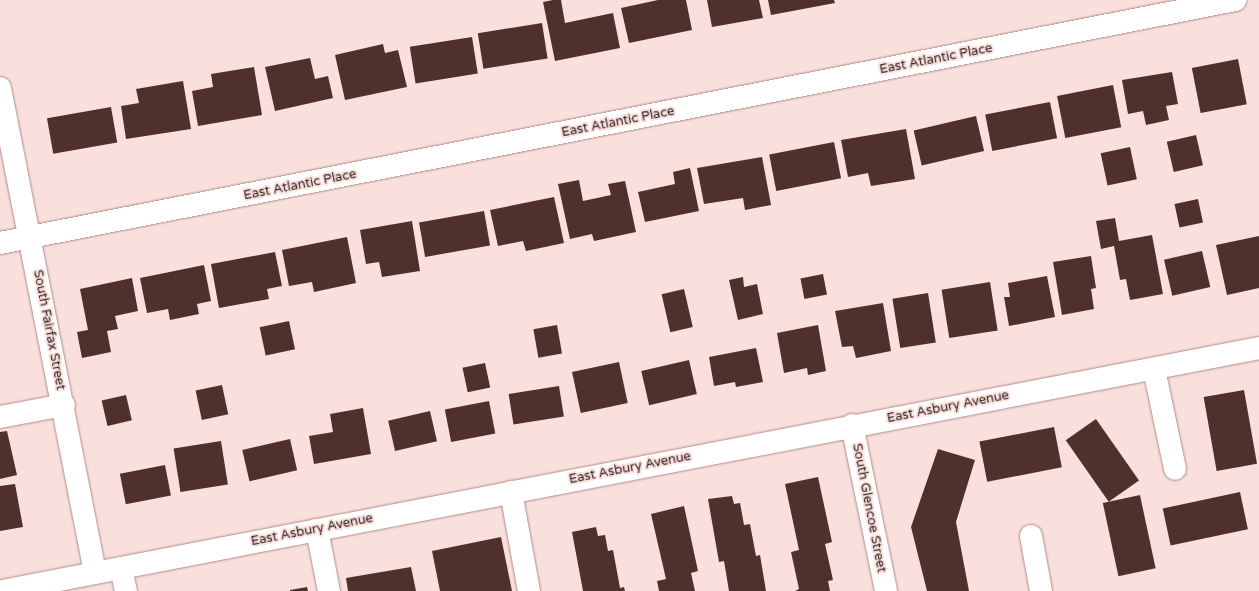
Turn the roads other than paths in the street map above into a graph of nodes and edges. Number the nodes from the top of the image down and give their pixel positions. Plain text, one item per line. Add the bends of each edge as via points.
1 (1236, 0) edge
2 (0, 88) edge
3 (30, 238) junction
4 (0, 244) edge
5 (1259, 348) edge
6 (1154, 369) junction
7 (64, 405) junction
8 (0, 417) edge
9 (852, 425) junction
10 (1175, 469) dead end
11 (511, 492) junction
12 (317, 530) junction
13 (1030, 536) dead end
14 (121, 568) junction
15 (84, 580) edge
16 (2, 591) edge
17 (126, 591) edge
18 (329, 591) edge
19 (529, 591) edge
20 (886, 591) edge
21 (1041, 591) edge

1 - 3 street, East Atlantic Place
2 - 3 street, South Fairfax Street
3 - 4 street, East Atlantic Place
3 - 7 street, South Fairfax Street
5 - 6 street, East Asbury Avenue
6 - 9 street, East Asbury Avenue
6 - 10 street
7 - 8 street
7 - 15 street, South Fairfax Street
9 - 11 street, East Asbury Avenue
9 - 20 street, South Glencoe Street
11 - 12 street, East Asbury Avenue
11 - 19 street
12 - 14 street, East Asbury Avenue
12 - 18 street
13 - 21 street
14 - 15 street, East Asbury Avenue
14 - 17 street
15 - 16 street, East Asbury Avenue

